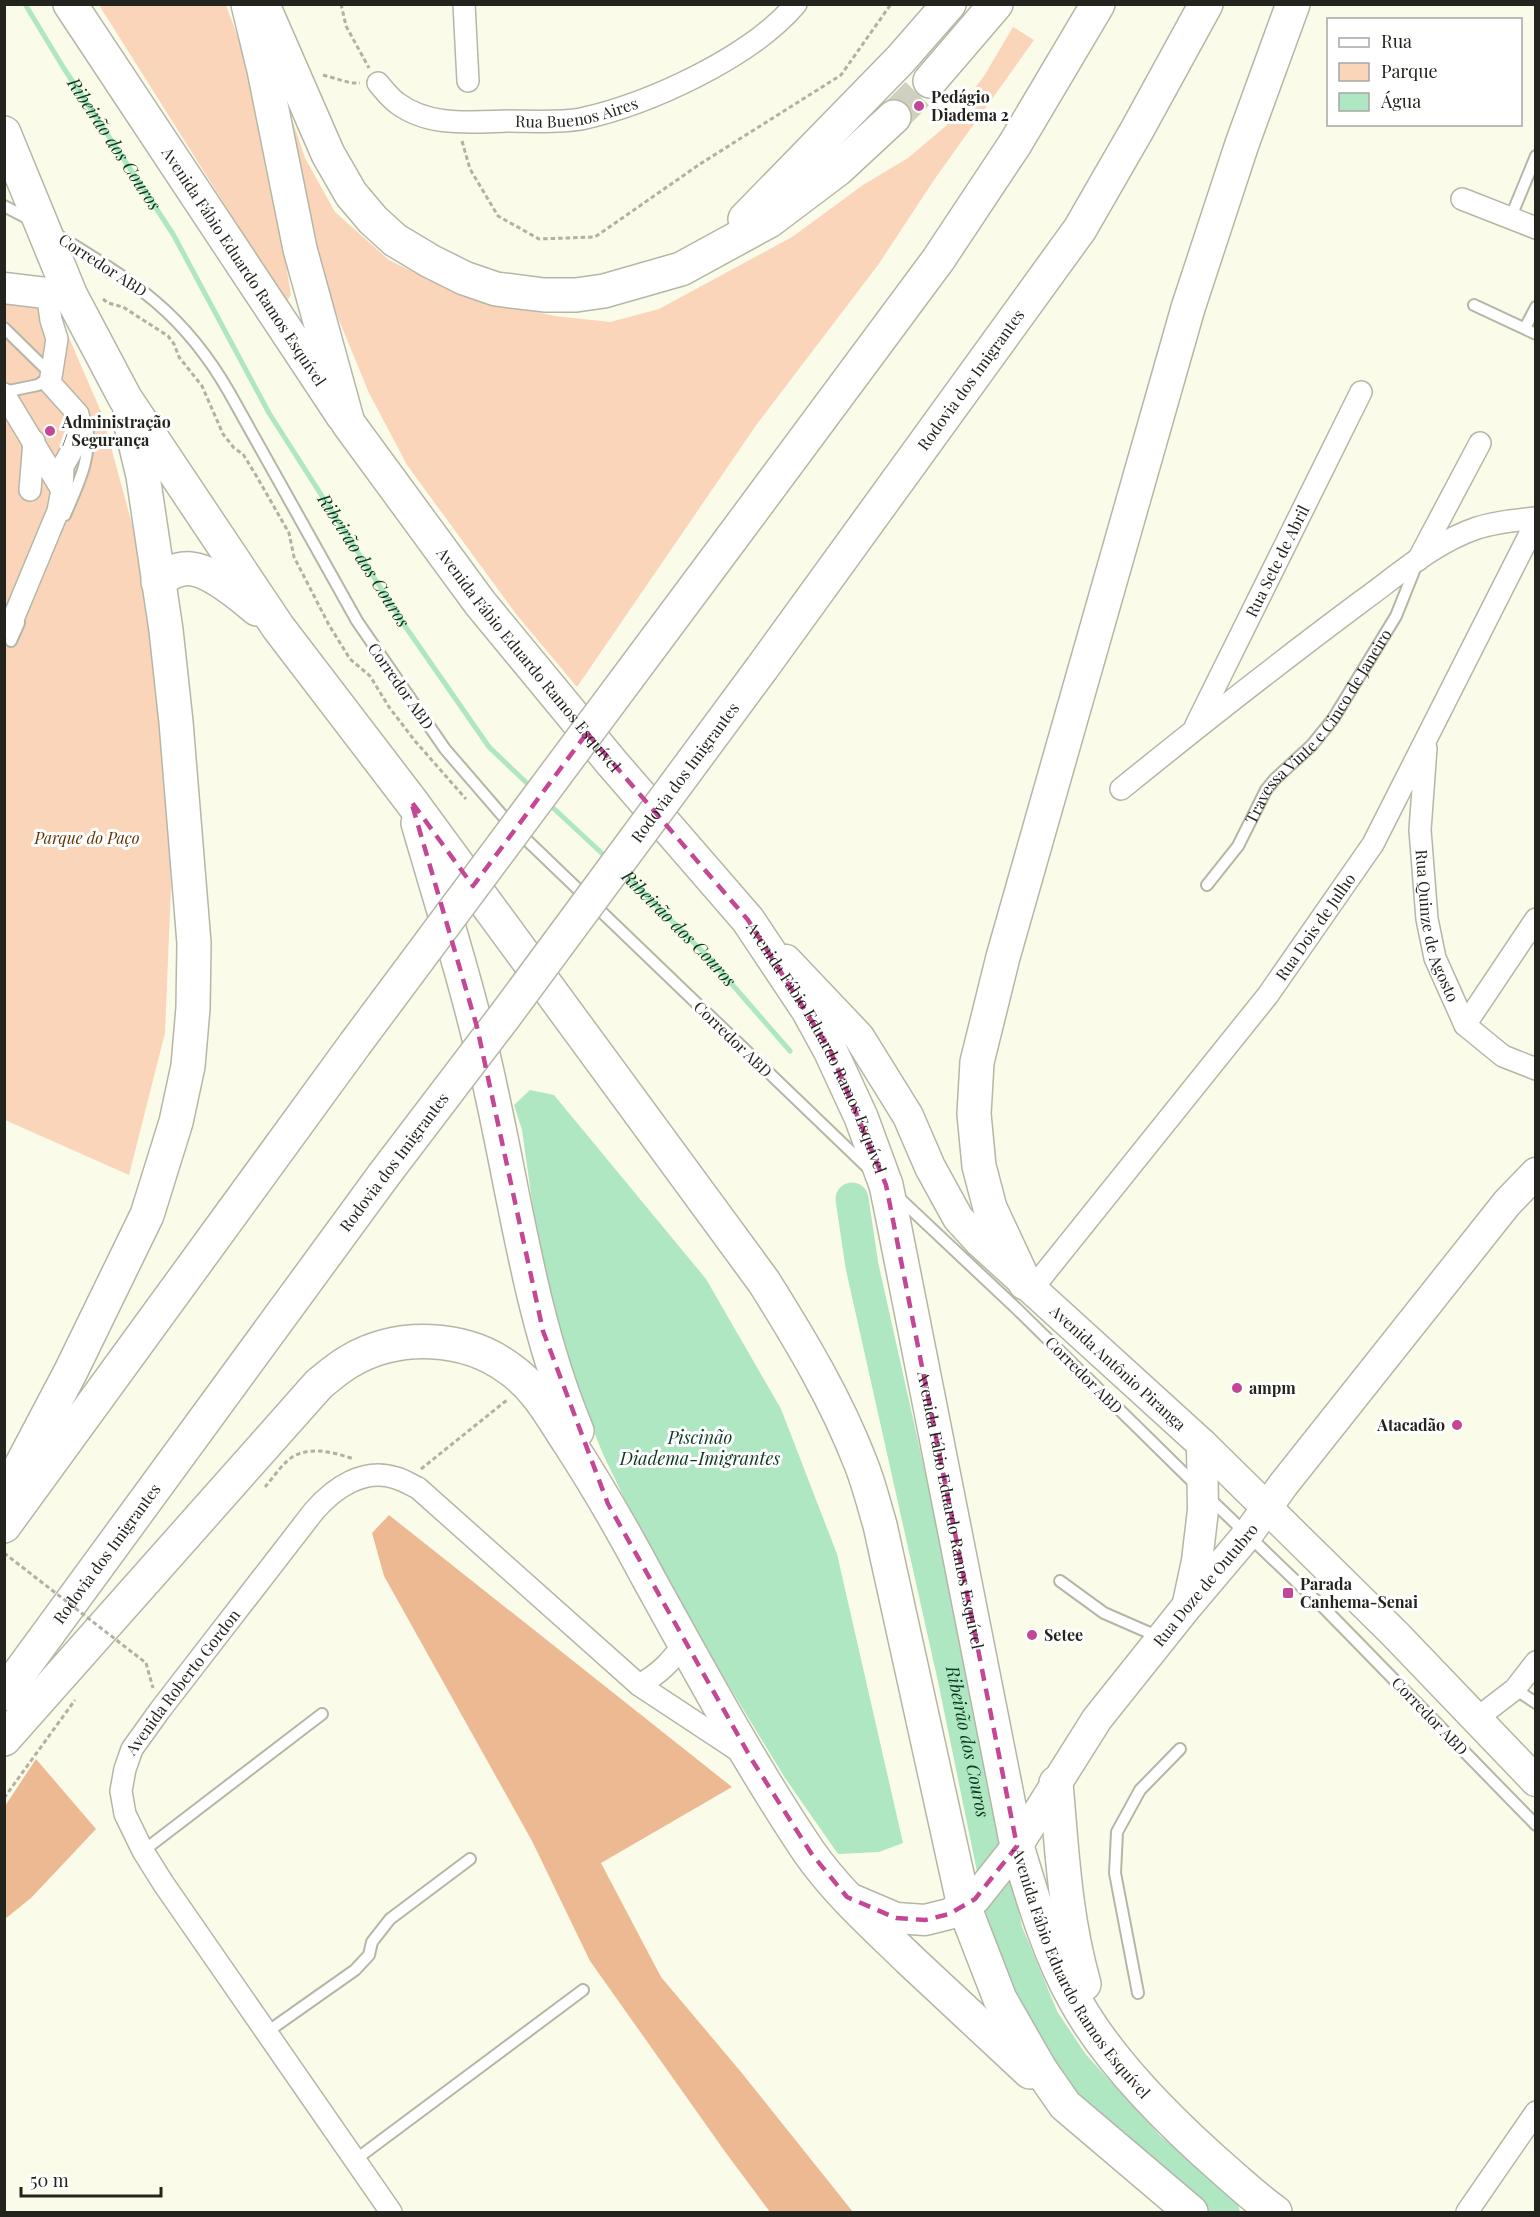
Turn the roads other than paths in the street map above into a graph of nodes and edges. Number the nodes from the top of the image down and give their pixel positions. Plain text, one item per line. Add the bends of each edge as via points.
1 (70, 4) edge
2 (248, 4) edge
3 (262, 4) edge
4 (464, 4) edge
5 (796, 4) edge
6 (949, 4) edge
7 (996, 4) edge
8 (1098, 4) edge
9 (1206, 4) edge
10 (1293, 4) edge
11 (468, 81) dead end
12 (930, 81) tunnel mouth
13 (378, 83) road end
14 (894, 117) tunnel mouth
15 (4, 133) edge
16 (1536, 156) edge
17 (1462, 199) dead end
18 (4, 206) edge
19 (1510, 219) junction
20 (42, 226) junction
21 (1536, 228) edge
22 (714, 250) junction
23 (4, 288) edge
24 (59, 294) junction
25 (1474, 305) dead end
26 (1536, 307) edge
27 (4, 328) edge
28 (1525, 328) junction
29 (1536, 334) edge
30 (52, 375) junction
31 (1361, 392) dead end
32 (5, 396) edge
33 (125, 398) junction
34 (348, 423) junction
35 (34, 441) junction
36 (1480, 443) dead end
37 (30, 490) dead end
38 (62, 490) junction
39 (1536, 520) edge
40 (1418, 560) junction
41 (158, 582) junction
42 (278, 627) junction
43 (8, 635) edge
44 (1193, 730) junction
45 (1427, 738) junction
46 (1121, 789) dead end
47 (411, 801) junction
48 (1207, 885) dead end
49 (1536, 919) edge
50 (748, 920) junction
51 (1465, 1024) junction
52 (1536, 1069) edge
53 (1536, 1173) edge
54 (886, 1185) junction
55 (1028, 1286) junction
56 (1202, 1444) junction
57 (1202, 1491) junction
58 (4, 1498) edge
59 (608, 1504) junction
60 (1266, 1508) junction
61 (4, 1526) edge
62 (1248, 1534) junction
63 (1060, 1581) dead end
64 (1188, 1605) junction
65 (1162, 1638) junction
66 (684, 1642) junction
67 (1536, 1662) edge
68 (639, 1685) junction
69 (1515, 1689) junction
70 (4, 1694) edge
71 (1536, 1703) edge
72 (322, 1714) dead end
73 (1476, 1719) junction
74 (4, 1739) edge
75 (1180, 1749) dead end
76 (752, 1760) junction
77 (1536, 1781) edge
78 (1056, 1783) junction
79 (1536, 1825) edge
80 (143, 1851) junction
81 (1013, 1851) junction
82 (470, 1859) dead end
83 (847, 1897) junction
84 (970, 1902) junction
85 (583, 1990) dead end
86 (1138, 1993) dead end
87 (267, 2032) junction
88 (1099, 2037) junction
89 (1065, 2105) junction
90 (1536, 2112) edge
91 (355, 2160) junction
92 (391, 2212) edge
93 (1191, 2212) edge
94 (1275, 2212) edge
95 (1467, 2212) edge

1 - 34 main road, Avenida Fábio Eduardo Ramos Esquível
2 - 34 main road via 300,249
3 - 22 main road via 328,154 351,194 395,240 430,261 496,289 576,295 660,276
4 - 11 street
5 - 13 street, Rua Buenos Aires via 768,32 706,73 628,106 578,119 457,123 426,118 396,102
6 - 22 main road via 900,60
7 - 12 main road
8 - 61 main road, bridge via 1015,144 938,260 355,1044
9 - 70 main road, Rodovia dos Imigrantes, bridge via 1080,229 762,668
10 - 55 main road via 1188,308 1002,957 977,1062 974,1114 979,1166 990,1208
14 - 22 main road via 807,194 769,221
15 - 20 main road
16 - 19 lane
17 - 19 street
18 - 20 lane, Corredor ABD
19 - 21 street
20 - 24 main road
20 - 54 lane, Corredor ABD via 124,276 174,317 196,342 214,366 357,621 446,749 508,822
23 - 24 main road
24 - 30 street via 51,320 57,339
24 - 33 main road
25 - 28 lane
26 - 28 lane
27 - 30 lane
28 - 29 lane
30 - 32 lane
30 - 38 street via 51,385 78,414 81,429 63,466
30 - 43 lane via 84,409 90,445 82,474
31 - 44 street, Rua Sete de Abril
32 - 35 street
33 - 41 main road via 143,476
33 - 42 main road
34 - 50 main road, Avenida Fábio Eduardo Ramos Esquível via 480,603
35 - 37 street
35 - 38 street
36 - 40 street, Travessa Vinte e Cinco de Janeiro
38 - 43 street via 58,511
39 - 40 street, Travessa Vinte e Cinco de Janeiro via 1476,528
39 - 45 street, Rua Dois de Julho
40 - 44 street, Travessa Vinte e Cinco de Janeiro
40 - 48 lane, Travessa Vinte e Cinco de Janeiro via 1396,616 1333,719 1266,790 1238,846
41 - 42 main road via 184,568 201,572 233,589
41 - 58 main road via 176,722 194,943 188,1066 176,1122 147,1215
42 - 47 main road
44 - 46 street, Travessa Vinte e Cinco de Janeiro
45 - 51 street, Rua Quinze de Agosto via 1420,830 1427,919 1435,958
45 - 55 street, Rua Dois de Julho via 1373,844 1268,995
47 - 59 main road via 477,1027 543,1331 571,1415
47 - 84 main road via 764,1282 837,1407 862,1466 880,1525
49 - 51 street
50 - 54 main road, Avenida Fábio Eduardo Ramos Esquível via 830,1050
50 - 55 main road, Avenida Antônio Piranga via 859,1037 908,1116 958,1218
51 - 52 street, Rua Quinze de Agosto via 1503,1056
53 - 60 main road, Rua Doze de Outubro via 1507,1203
54 - 57 lane, Corredor ABD
54 - 81 main road, Avenida Fábio Eduardo Ramos Esquível
55 - 56 main road, Avenida Antônio Piranga
56 - 57 main road
56 - 60 main road, Avenida Antônio Piranga
57 - 62 lane, Corredor ABD
57 - 64 main road via 1197,1561
59 - 66 main road
59 - 74 main road via 532,1389 511,1369 485,1354 451,1343 414,1341 380,1348 350,1361 319,1384
60 - 62 main road, Rua Doze de Outubro
60 - 73 main road, Avenida Antônio Piranga
62 - 64 main road, Rua Doze de Outubro
62 - 79 lane, Corredor ABD
63 - 65 lane via 1104,1613
64 - 65 main road, Rua Doze de Outubro
65 - 78 main road, Rua Doze de Outubro via 1097,1719
66 - 68 street via 661,1672
66 - 76 main road
67 - 69 street
68 - 76 street, Avenida Roberto Gordon
68 - 80 street, Avenida Roberto Gordon via 418,1488 395,1477 372,1475 351,1481 330,1494 314,1511 132,1749 121,1791 125,1814
69 - 71 lane
69 - 73 street
72 - 80 lane
73 - 77 main road, Avenida Antônio Piranga
75 - 86 lane via 1140,1790 1117,1832 1115,1873
76 - 83 main road via 811,1854
78 - 81 main road, Rua Doze de Outubro
78 - 88 main road via 1066,1908
80 - 87 street, Avenida Roberto Gordon
81 - 84 main road, Rua Doze de Outubro
81 - 88 main road, Avenida Fábio Eduardo Ramos Esquível via 1056,1963
82 - 87 lane via 390,1919 372,1942 369,1955 355,1970
83 - 84 main road, Rua Doze de Outubro via 896,1918 925,1920 950,1914
83 - 89 main road
84 - 89 main road via 1000,1999
85 - 91 lane
87 - 91 street, Avenida Roberto Gordon
88 - 94 main road, Avenida Fábio Eduardo Ramos Esquível via 1145,2093 1204,2153
89 - 93 main road
90 - 95 street
91 - 92 street, Avenida Roberto Gordon

